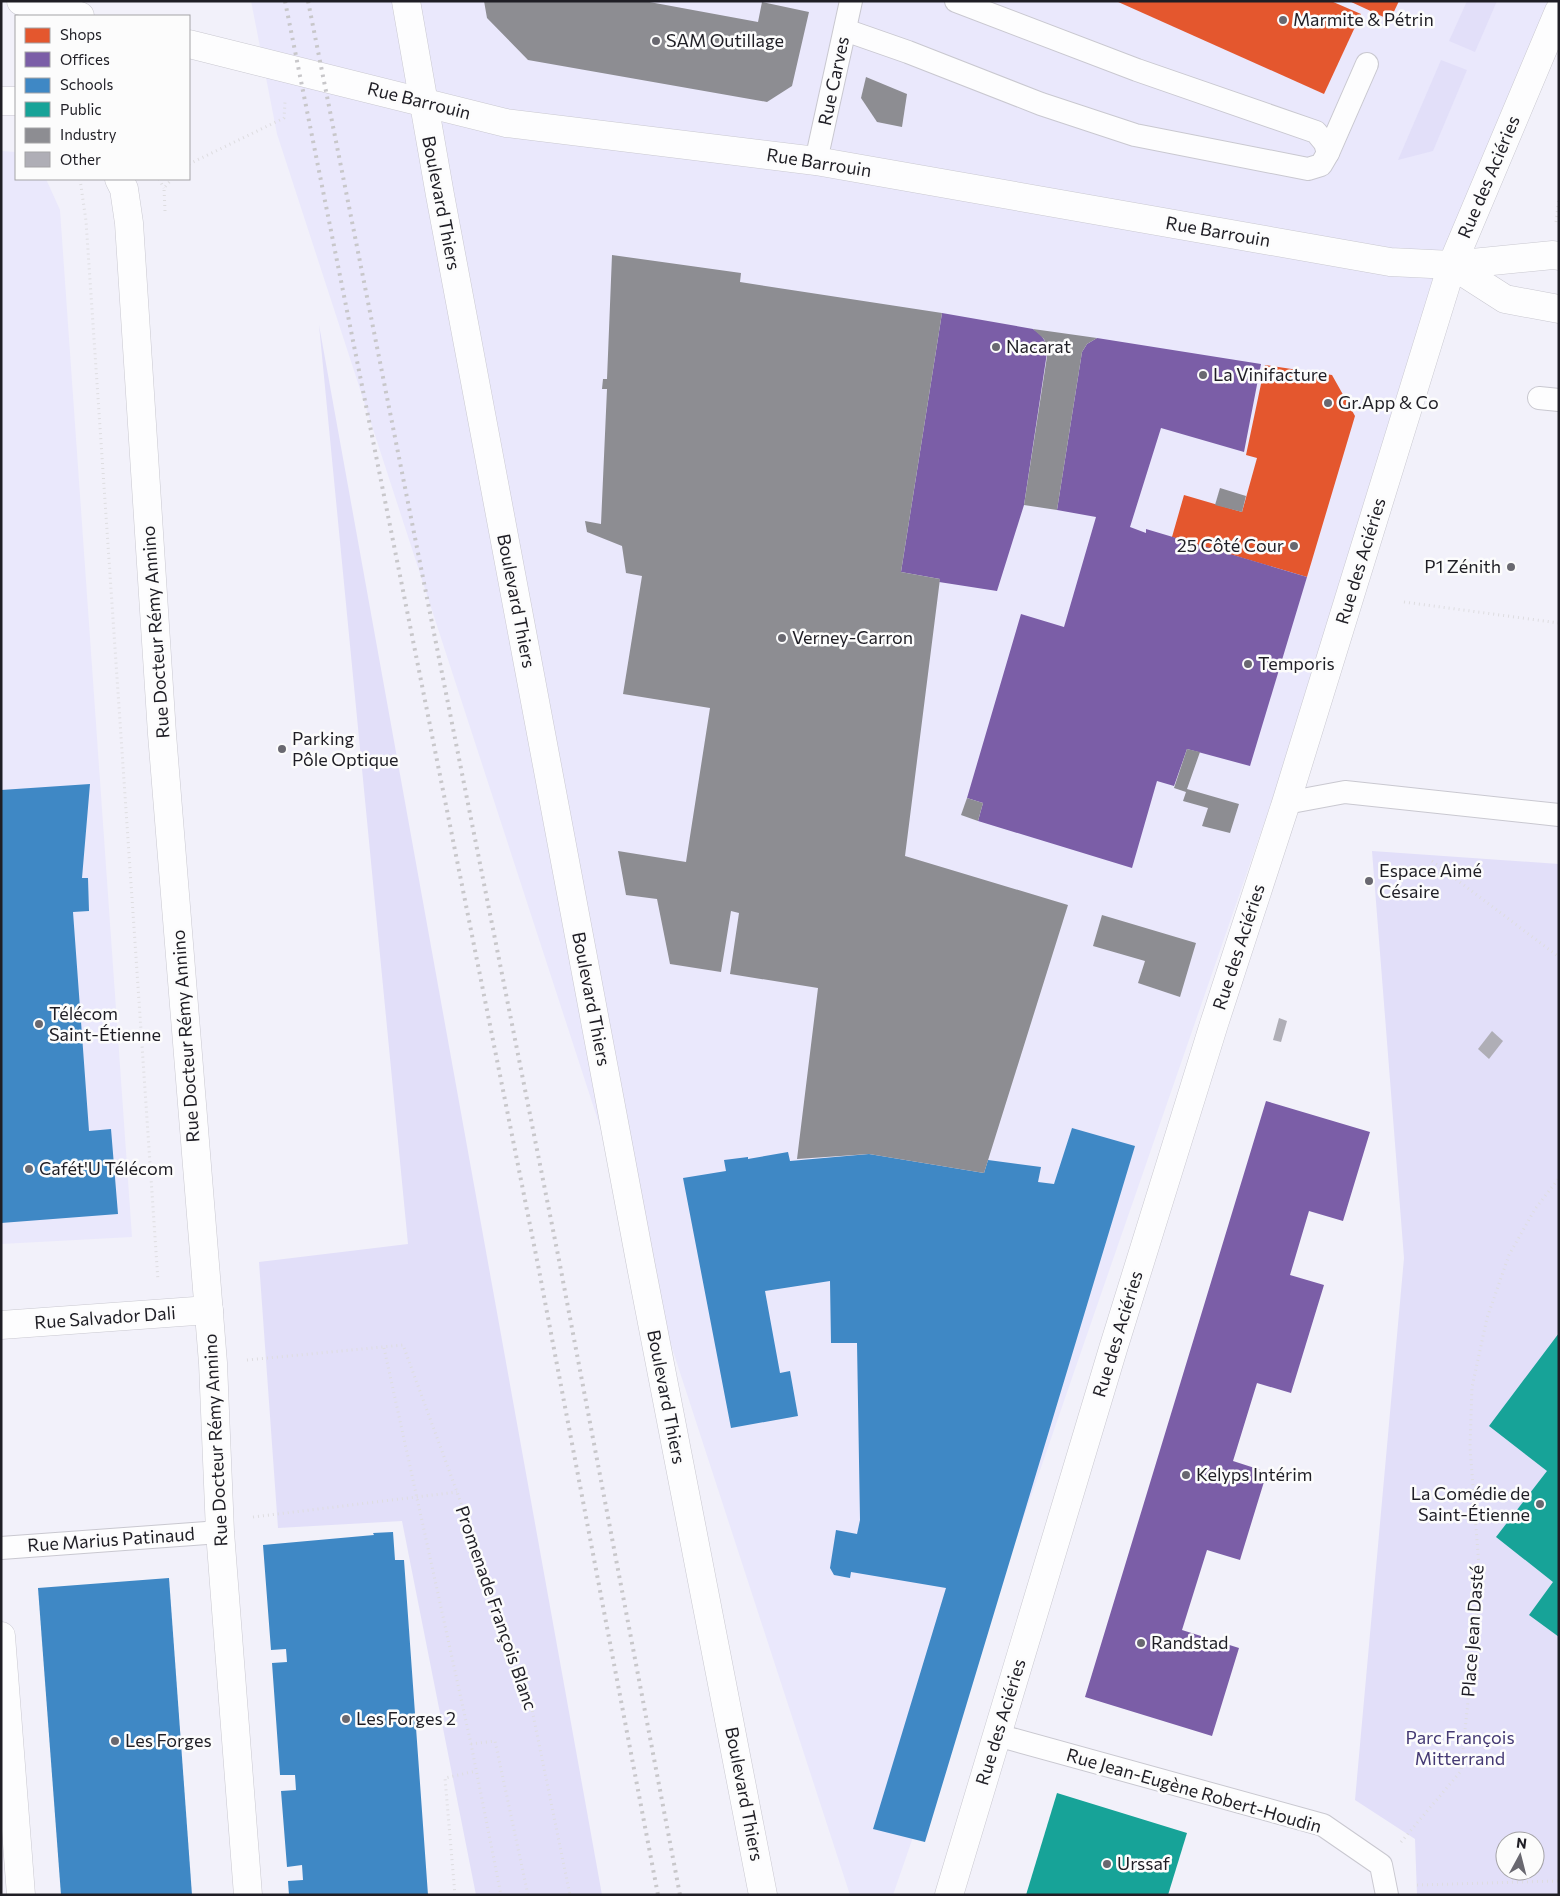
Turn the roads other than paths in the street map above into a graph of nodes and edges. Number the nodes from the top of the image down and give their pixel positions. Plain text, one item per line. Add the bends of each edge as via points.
1 (21, 1) edge
2 (406, 1) edge
3 (851, 1) edge
4 (956, 1) edge
5 (1559, 11) edge
6 (76, 15) edge
7 (845, 30) junction
8 (190, 44) edge
9 (1366, 64) dead end
10 (1, 101) edge
11 (15, 101) edge
12 (423, 102) junction
13 (1328, 153) junction
14 (816, 162) junction
15 (120, 180) edge
16 (1559, 256) edge
17 (1452, 265) junction
18 (1559, 309) edge
19 (1286, 803) junction
20 (1559, 815) edge
21 (209, 1310) junction
22 (1, 1325) edge
23 (220, 1526) junction
24 (1, 1548) edge
25 (1, 1636) edge
26 (997, 1735) junction
27 (1387, 1890) edge
28 (21, 1895) edge
29 (248, 1895) edge
30 (763, 1895) edge
31 (949, 1895) edge

1 - 6 street
2 - 12 street, Boulevard Thiers
3 - 7 lane, Rue Carves
4 - 13 lane via 1137,70 1316,132
5 - 17 street, Rue des Aciéries
7 - 13 lane via 1041,104 1135,135 1308,169 1321,165
7 - 14 lane, Rue Carves
8 - 12 street, Rue Barrouin
9 - 13 lane
10 - 11 street
12 - 14 street, Rue Barrouin via 506,123
12 - 30 street, Boulevard Thiers via 639,1256
14 - 17 street, Rue Barrouin via 1390,262
15 - 21 street, Rue Docteur Rémy Annino via 129,223 162,734
16 - 17 street, Rue Barrouin
17 - 18 street via 1505,298
17 - 19 street, Rue des Aciéries
19 - 20 lane via 1344,792
19 - 26 street, Rue des Aciéries via 1113,1349
21 - 22 street, Rue Salvador Dali
21 - 23 street, Rue Docteur Rémy Annino
23 - 24 lane, Rue Marius Patinaud
23 - 29 street, Rue Docteur Rémy Annino
25 - 28 street
26 - 27 lane, Rue Jean-Eugène Robert-Houdin via 1323,1825 1382,1865
26 - 31 street, Rue des Aciéries

